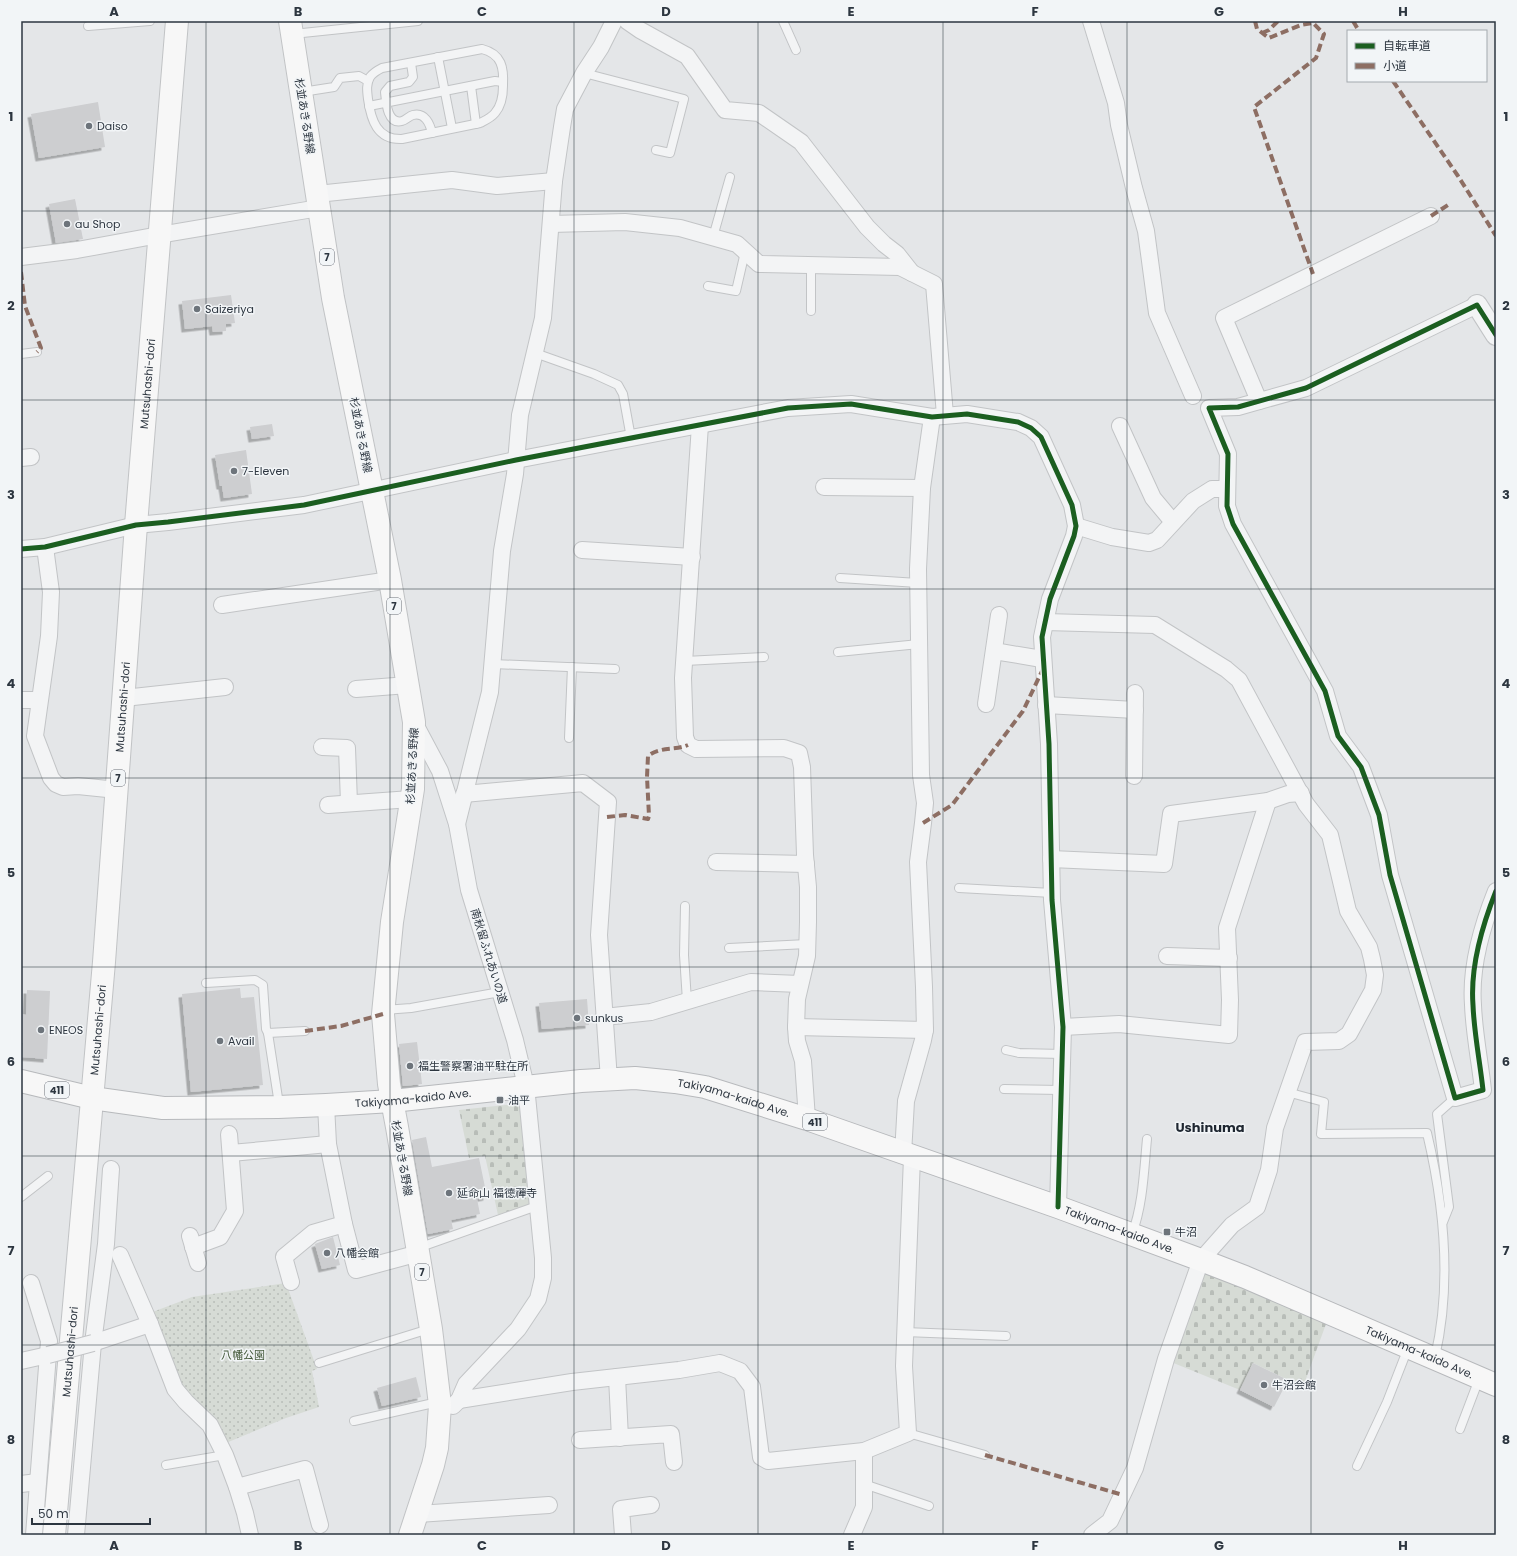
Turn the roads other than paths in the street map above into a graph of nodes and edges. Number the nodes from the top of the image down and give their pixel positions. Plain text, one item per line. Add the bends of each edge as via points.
1 (150, 21) edge
2 (177, 21) edge
3 (418, 21) edge
4 (614, 21) edge
5 (627, 21) edge
6 (783, 21) edge
7 (1091, 21) edge
8 (88, 26) dead end
9 (291, 28) edge
10 (796, 50) dead end
11 (438, 57) junction
12 (411, 63) junction
13 (584, 73) junction
14 (368, 81) junction
15 (503, 82) junction
16 (471, 86) junction
17 (445, 91) junction
18 (301, 92) junction
19 (386, 103) junction
20 (369, 106) junction
21 (476, 124) junction
22 (452, 128) junction
23 (432, 133) junction
24 (656, 150) dead end
25 (730, 177) dead end
26 (554, 181) junction
27 (318, 201) junction
28 (1431, 216) dead end
29 (551, 224) junction
30 (159, 234) junction
31 (713, 237) junction
32 (745, 252) junction
33 (21, 256) edge
34 (811, 265) junction
35 (912, 273) junction
36 (708, 286) dead end
37 (1476, 305) joint
38 (811, 311) dead end
39 (1496, 335) edge
40 (37, 352) dead end
41 (535, 353) junction
42 (21, 354) edge
43 (1193, 396) dead end
44 (1259, 401) junction
45 (938, 416) junction
46 (700, 425) junction
47 (1120, 426) dead end
48 (631, 438) junction
49 (516, 460) junction
50 (824, 487) dead end
51 (922, 488) junction
52 (1227, 489) junction
53 (372, 491) junction
54 (1173, 522) junction
55 (136, 525) junction
56 (1076, 526) junction
57 (45, 547) junction
58 (21, 549) edge
59 (582, 550) dead end
60 (692, 557) junction
61 (840, 578) dead end
62 (390, 580) junction
63 (918, 583) junction
64 (222, 605) dead end
65 (998, 615) dead end
66 (1045, 622) junction
67 (919, 644) junction
68 (994, 651) junction
69 (838, 652) dead end
70 (764, 657) dead end
71 (1042, 659) junction
72 (685, 661) junction
73 (493, 664) junction
74 (572, 667) junction
75 (616, 669) dead end
76 (408, 684) junction
77 (225, 687) dead end
78 (356, 688) dead end
79 (1135, 692) dead end
80 (124, 698) junction
81 (21, 700) edge
82 (39, 700) junction
83 (986, 704) dead end
84 (1046, 705) junction
85 (1135, 710) junction
86 (414, 722) junction
87 (569, 738) dead end
88 (322, 747) dead end
89 (1134, 776) dead end
90 (117, 790) junction
91 (1301, 793) junction
92 (464, 794) junction
93 (411, 800) junction
94 (1268, 801) junction
95 (348, 803) junction
96 (328, 804) dead end
97 (457, 824) junction
98 (1051, 860) junction
99 (716, 862) dead end
100 (806, 864) junction
101 (959, 888) dead end
102 (1496, 891) edge
103 (1052, 893) junction
104 (685, 906) dead end
105 (807, 944) junction
106 (729, 948) dead end
107 (1167, 956) dead end
108 (1229, 958) junction
109 (206, 983) dead end
110 (800, 984) junction
111 (500, 992) junction
112 (687, 1001) junction
113 (384, 1010) junction
114 (604, 1017) junction
115 (796, 1027) junction
116 (1063, 1027) junction
117 (925, 1030) junction
118 (305, 1031) dead end
119 (268, 1033) junction
120 (1006, 1050) dead end
121 (1062, 1054) junction
122 (609, 1080) junction
123 (21, 1082) edge
124 (526, 1086) junction
125 (1004, 1089) dead end
126 (1061, 1090) junction
127 (1287, 1092) junction
128 (92, 1098) junction
129 (1455, 1098) junction
130 (392, 1101) junction
131 (326, 1105) junction
132 (278, 1107) junction
133 (807, 1119) junction
134 (230, 1134) dead end
135 (1147, 1140) dead end
136 (328, 1144) junction
137 (231, 1153) junction
138 (907, 1155) junction
139 (111, 1169) dead end
140 (48, 1176) dead end
141 (21, 1197) edge
142 (538, 1206) junction
143 (1058, 1207) junction
144 (1443, 1223) junction
145 (344, 1224) junction
146 (1132, 1234) junction
147 (418, 1251) junction
148 (120, 1255) dead end
149 (1201, 1260) junction
150 (198, 1263) dead end
151 (291, 1282) dead end
152 (31, 1283) dead end
153 (150, 1324) junction
154 (431, 1329) junction
155 (905, 1332) junction
156 (1006, 1336) dead end
157 (93, 1344) junction
158 (1408, 1347) junction
159 (48, 1355) junction
160 (1434, 1358) junction
161 (21, 1361) edge
162 (319, 1363) dead end
163 (617, 1376) junction
164 (1488, 1381) edge
165 (446, 1407) junction
166 (354, 1421) dead end
167 (1460, 1429) dead end
168 (908, 1433) junction
169 (620, 1438) junction
170 (580, 1440) dead end
171 (864, 1451) junction
172 (225, 1455) junction
173 (985, 1455) dead end
174 (674, 1462) dead end
175 (166, 1465) dead end
176 (1357, 1466) dead end
177 (38, 1482) junction
178 (21, 1484) edge
179 (864, 1484) junction
180 (237, 1487) junction
181 (549, 1505) dead end
182 (652, 1505) dead end
183 (929, 1506) dead end
184 (418, 1514) junction
185 (320, 1525) dead end
186 (34, 1535) edge
187 (54, 1535) edge
188 (76, 1535) edge
189 (250, 1535) edge
190 (410, 1535) edge
191 (623, 1535) edge
192 (852, 1535) edge
193 (1092, 1535) edge

1 - 8 lane
2 - 30 main road, Mutsuhashi-dori / 7
3 - 9 lane
4 - 13 street
5 - 35 street via 687,56 725,110 759,113 801,142 867,226 897,254
6 - 10 lane
7 - 43 street via 1116,103 1132,181 1146,231 1157,313
9 - 18 main road, 杉並あきる野線 / 7
11 - 12 lane
11 - 15 lane via 482,49 490,51 501,63 504,72
11 - 17 lane
12 - 14 lane via 382,68
12 - 19 lane via 413,77 409,82 390,86 385,92
13 - 24 lane via 684,99 670,153
13 - 26 street via 565,109
14 - 18 lane via 359,76 340,78 334,87
14 - 20 lane
15 - 16 lane via 494,81
15 - 21 lane via 499,107 489,119
16 - 17 lane
16 - 21 lane
17 - 19 lane
17 - 22 lane
18 - 27 main road, 杉並あきる野線 / 7
19 - 20 lane
19 - 23 lane via 396,121 402,122 413,115 419,115 430,124
20 - 23 lane via 375,125 387,137 402,139
21 - 22 lane
22 - 23 lane
25 - 31 lane
26 - 27 street via 497,186 452,180
26 - 29 street
27 - 30 street
27 - 53 main road, 杉並あきる野線 / 7 via 333,298
28 - 44 street via 1224,318
29 - 31 street via 625,222 680,228
29 - 41 street via 543,318
30 - 33 street via 77,250
30 - 55 main road, Mutsuhashi-dori / 7
31 - 32 street via 737,244
32 - 34 street via 759,264
32 - 36 lane via 736,291
34 - 35 street via 900,267
34 - 38 lane
35 - 45 street via 934,284
37 - 39 street
37 - 44 street via 1306,388
40 - 42 lane
41 - 48 lane via 618,385 623,394
41 - 49 street via 520,415
44 - 52 street via 1238,407 1210,408 1228,454
45 - 46 street via 851,404 788,408
45 - 51 street
45 - 56 street via 967,414 1018,422 1031,428 1041,438 1056,467 1072,505
46 - 48 street
46 - 60 street
47 - 54 street via 1153,498
48 - 49 street
49 - 53 street
49 - 73 street via 502,552
50 - 51 street
51 - 63 street
52 - 54 street via 1212,489 1193,501
52 - 129 street via 1227,506 1233,524 1324,691 1338,736 1361,767 1379,815 1390,875
53 - 55 street via 304,505
53 - 62 main road, 杉並あきる野線 / 7
54 - 56 street via 1157,540 1149,543 1112,537
55 - 57 street
55 - 80 main road, Mutsuhashi-dori / 7
56 - 66 street via 1050,599
57 - 58 street
57 - 82 street via 51,592 49,636
59 - 60 street
60 - 72 street
61 - 63 lane
62 - 64 street
62 - 76 main road, 杉並あきる野線 / 7
63 - 67 street
65 - 68 street
66 - 71 street
66 - 91 street via 1155,625 1226,669 1239,680
67 - 69 lane
67 - 117 street via 920,776 925,803 918,862
68 - 71 street
68 - 83 street
70 - 72 lane
71 - 84 street
72 - 100 street via 685,737 688,745 696,749 784,748 799,753 802,767
73 - 74 lane
73 - 92 street via 490,692
74 - 75 lane
74 - 87 lane
76 - 78 street
76 - 86 main road, 杉並あきる野線 / 7
77 - 80 street
79 - 85 street
80 - 90 main road, Mutsuhashi-dori / 7
81 - 82 street
82 - 90 street via 35,736 51,778 56,784 63,787
84 - 85 street
84 - 98 street
85 - 89 street
86 - 93 main road, 杉並あきる野線 / 7
86 - 97 street, 南秋留ふれあいの道 via 440,771
88 - 95 street via 347,748
90 - 128 main road, Mutsuhashi-dori / 7
91 - 94 street via 1288,794
91 - 127 street via 1306,804 1330,835 1348,911 1369,947 1375,975 1373,990 1349,1034 1339,1041 1305,1042
92 - 97 street
92 - 114 street via 583,783 608,802 599,935
93 - 95 street
93 - 113 main road, 杉並あきる野線 / 7 via 392,922
94 - 98 street via 1171,814 1164,864
94 - 108 street via 1227,928
95 - 96 street
97 - 111 street, 南秋留ふれあいの道 via 469,890
98 - 103 street
99 - 100 street
100 - 105 street
101 - 103 lane
102 - 129 street via 1480,940 1474,973 1473,1004 1483,1090
103 - 116 street
104 - 112 lane via 684,955
105 - 106 lane
105 - 110 street via 807,956
107 - 108 street
108 - 116 street via 1229,1036 1119,1024
109 - 119 lane via 255,980 263,984
110 - 112 street via 751,982
110 - 115 street
111 - 113 lane via 411,1008
111 - 124 street, 南秋留ふれあいの道
112 - 114 street via 651,1012
113 - 130 main road, 杉並あきる野線 / 7 via 387,1071
114 - 122 street
115 - 117 street
115 - 133 street
116 - 121 street
117 - 138 street via 906,1102
118 - 119 lane
119 - 132 lane
120 - 121 lane via 1019,1053
121 - 126 street
122 - 124 main road, Takiyama-kaido Ave. / 411
122 - 133 main road, Takiyama-kaido Ave. / 411 via 634,1078 705,1087
123 - 128 main road, Takiyama-kaido Ave. / 411
124 - 130 main road, Takiyama-kaido Ave. / 411
124 - 142 street, 南秋留ふれあいの道
125 - 126 lane
126 - 143 street
127 - 144 lane via 1324,1102 1321,1134 1426,1133 1434,1163
127 - 149 street via 1275,1128 1269,1170 1257,1207 1232,1225
128 - 132 main road, Takiyama-kaido Ave. / 411 via 163,1108
128 - 187 main road, Mutsuhashi-dori / 7
129 - 144 lane via 1437,1114 1449,1207
130 - 131 main road, Takiyama-kaido Ave. / 411
130 - 147 main road, 杉並あきる野線 / 7
131 - 132 main road, Takiyama-kaido Ave. / 411
131 - 136 street
133 - 138 main road, Takiyama-kaido Ave. / 411
134 - 137 street
135 - 146 lane via 1144,1179
136 - 137 street
136 - 145 street
137 - 150 street via 235,1211 220,1238 191,1242
138 - 143 main road, Takiyama-kaido Ave. / 411
138 - 155 street
139 - 157 street via 106,1244
140 - 141 lane
142 - 147 lane
142 - 165 street, 南秋留ふれあいの道 via 544,1258 538,1299 518,1329
143 - 146 main road, Takiyama-kaido Ave. / 411
144 - 160 lane via 1444,1279 1439,1338
145 - 147 street via 356,1270
145 - 151 street via 313,1233 284,1258
146 - 149 main road, Takiyama-kaido Ave. / 411
147 - 154 main road, 杉並あきる野線 / 7
148 - 153 street
149 - 158 main road, Takiyama-kaido Ave. / 411
149 - 193 street via 1166,1359 1135,1468 1110,1521
152 - 159 street via 49,1340
153 - 157 street
153 - 172 street via 175,1389 210,1425
154 - 162 lane
154 - 165 main road, 杉並あきる野線 / 7
155 - 156 lane
155 - 168 street via 904,1387
157 - 159 street, bridge
157 - 188 street
158 - 160 main road, Takiyama-kaido Ave. / 411
158 - 176 lane via 1387,1402
159 - 161 street
159 - 177 street
160 - 164 main road, Takiyama-kaido Ave. / 411
163 - 165 street via 572,1382
163 - 169 street
163 - 171 street via 720,1363 740,1370 752,1387 761,1457 768,1461
164 - 167 lane
165 - 166 lane
165 - 184 main road, 杉並あきる野線 / 7
168 - 171 street
168 - 173 lane
169 - 170 street
169 - 174 street via 671,1434
171 - 179 street
172 - 175 lane
172 - 180 street
177 - 178 street
177 - 186 street
179 - 183 lane
179 - 192 street via 864,1507
180 - 185 street via 305,1469
180 - 189 street
181 - 184 street
182 - 191 street via 621,1509
184 - 190 main road, 杉並あきる野線 / 7

